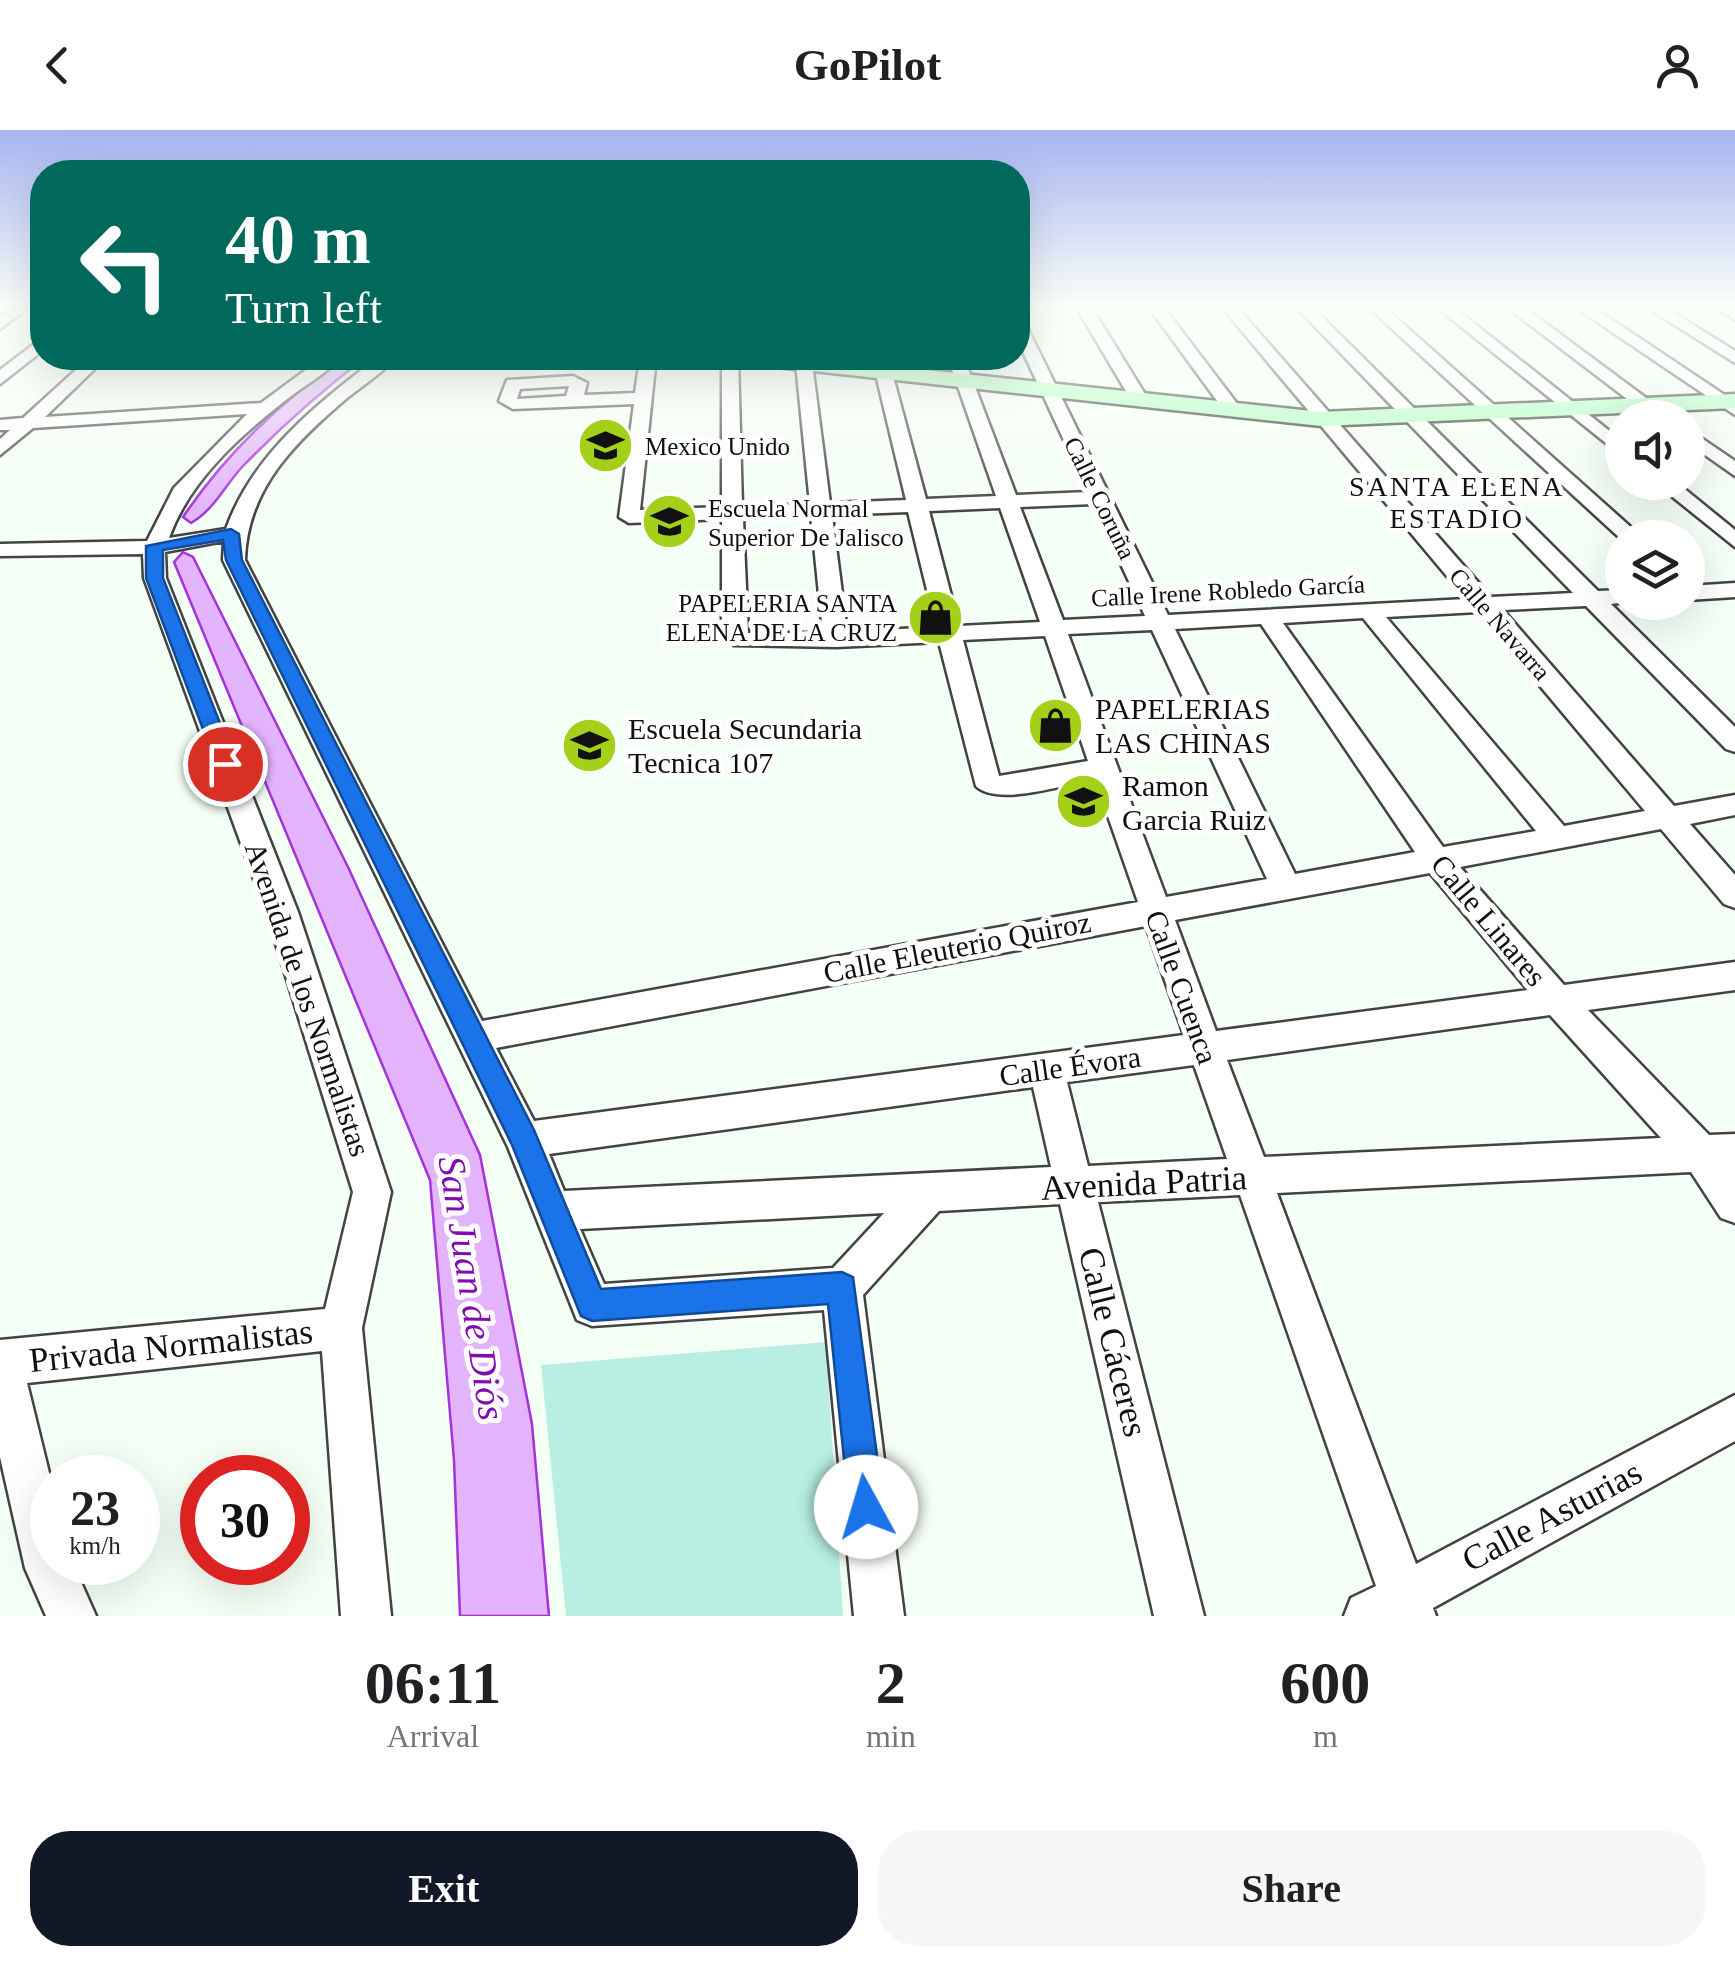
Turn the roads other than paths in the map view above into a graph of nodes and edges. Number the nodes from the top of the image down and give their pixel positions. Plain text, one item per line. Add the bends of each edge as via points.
1 (80, 374) edge
2 (309, 374) edge
3 (366, 374) edge
4 (646, 374) edge
5 (730, 374) edge
6 (804, 374) edge
7 (884, 374) edge
8 (962, 374) edge
9 (984, 374) edge
10 (1040, 374) edge
11 (1125, 374) edge
12 (1206, 374) edge
13 (1285, 374) edge
14 (1370, 374) edge
15 (1450, 374) edge
16 (1528, 374) edge
17 (1605, 374) edge
18 (1685, 374) edge
19 (1046, 388) junction
20 (642, 398) junction
21 (1139, 398) junction
22 (1640, 400) edge
23 (574, 401) dead end
24 (1731, 404) edge
25 (1705, 406) edge
26 (261, 408) junction
27 (1570, 408) junction
28 (1232, 409) junction
29 (1605, 409) edge
30 (1492, 412) junction
31 (1410, 415) junction
32 (1321, 418) junction
33 (27, 424) junction
34 (0, 426) edge
35 (1605, 436) edge
36 (0, 448) edge
37 (1705, 448) edge
38 (1735, 470) edge
39 (1100, 498) junction
40 (1685, 500) edge
41 (1008, 502) junction
42 (916, 506) junction
43 (820, 511) junction
44 (730, 515) junction
45 (1613, 520) edge
46 (231, 534) junction
47 (1735, 540) edge
48 (154, 546) junction
49 (0, 550) edge
50 (1735, 590) edge
51 (1705, 591) edge
52 (1592, 598) junction
53 (1605, 598) edge
54 (1484, 604) junction
55 (1369, 611) junction
56 (1267, 616) junction
57 (1161, 622) junction
58 (1053, 628) junction
59 (946, 634) junction
60 (836, 640) junction
61 (1735, 743) edge
62 (1102, 768) junction
63 (1735, 805) edge
64 (1666, 818) junction
65 (1558, 838) junction
66 (1437, 861) junction
67 (1286, 887) junction
68 (1735, 896) edge
69 (1153, 910) junction
70 (1735, 976) edge
71 (1557, 1000) junction
72 (474, 1038) junction
73 (1204, 1048) junction
74 (1046, 1069) junction
75 (524, 1140) junction
76 (1718, 1153) edge
77 (1251, 1177) junction
78 (1075, 1187) junction
79 (928, 1194) junction
80 (1735, 1204) edge
81 (553, 1211) junction
82 (842, 1288) junction
83 (342, 1328) junction
84 (0, 1362) edge
85 (1735, 1418) edge
86 (1394, 1609) edge
87 (72, 1616) edge
88 (366, 1616) edge
89 (878, 1616) edge
90 (1179, 1616) edge

1 - 33 street
2 - 26 street
3 - 46 street via 313,416 254,488
4 - 20 street
5 - 44 street
6 - 43 street
7 - 42 street
8 - 41 street, Calle Cuenca
9 - 19 street
10 - 19 street, Calle Coruña
11 - 21 street
12 - 28 street
13 - 32 street, Calle Navarra
14 - 31 street
15 - 30 street
16 - 27 street
17 - 22 street
18 - 24 street
19 - 21 street
19 - 39 street, Calle Coruña
20 - 23 street
20 - 44 street via 629,517
21 - 28 street
24 - 25 street
26 - 33 street
26 - 48 street via 175,506
27 - 29 street
27 - 30 street
27 - 35 street
28 - 32 street
30 - 31 street
30 - 45 street
31 - 32 street
31 - 52 street
32 - 54 street, Calle Navarra
33 - 34 street
33 - 36 street
37 - 38 street
39 - 41 street
39 - 57 street, Calle Coruña
40 - 47 street
41 - 42 street
41 - 58 street, Calle Cuenca
42 - 43 street
42 - 59 street
43 - 44 street
43 - 60 street
44 - 60 street, Calle Irene Robledo García via 734,632 754,642
46 - 48 street
46 - 72 street via 234,560
48 - 49 street
48 - 83 street, Avenida de los Normalistas via 154,578 282,912 372,1192
50 - 51 street
52 - 53 street, Calle Irene Robledo García
52 - 54 street, Calle Irene Robledo García
52 - 61 street
54 - 55 street, Calle Irene Robledo García
54 - 64 street, Calle Navarra
55 - 56 street, Calle Irene Robledo García
55 - 65 street
56 - 57 street, Calle Irene Robledo García
56 - 66 street, Calle Linares
57 - 58 street, Calle Irene Robledo García
57 - 67 street, Calle Coruña
58 - 59 street, Calle Irene Robledo García
58 - 62 street, Calle Cuenca
59 - 60 street, Calle Irene Robledo García
59 - 62 street via 992,785
62 - 69 street, Calle Cuenca
63 - 64 street, Calle Eleuterio Quiroz
64 - 65 street, Calle Eleuterio Quiroz
64 - 68 street, Calle Navarra
65 - 66 street, Calle Eleuterio Quiroz
66 - 67 street, Calle Eleuterio Quiroz
66 - 71 street, Calle Linares
67 - 69 street, Calle Eleuterio Quiroz
69 - 72 street, Calle Eleuterio Quiroz
69 - 73 street, Calle Cuenca
70 - 71 street, Calle Évora
71 - 73 street, Calle Évora
71 - 76 street, Calle Linares
72 - 75 street
73 - 74 street, Calle Évora
73 - 77 street, Calle Cuenca
74 - 75 street, Calle Évora
74 - 78 street, Calle Cáceres
75 - 81 street
76 - 77 street, Avenida Patria
76 - 80 street, Calle Linares
77 - 78 street, Avenida Patria
77 - 86 street, Calle Cuenca
78 - 79 street, Avenida Patria
78 - 90 street, Calle Cáceres
79 - 81 street, Avenida Patria
79 - 82 street
81 - 82 street via 592,1305
82 - 89 street
83 - 84 street, Privada Normalistas
83 - 88 street
84 - 87 street via 49,1568
85 - 86 street, Calle Asturias

